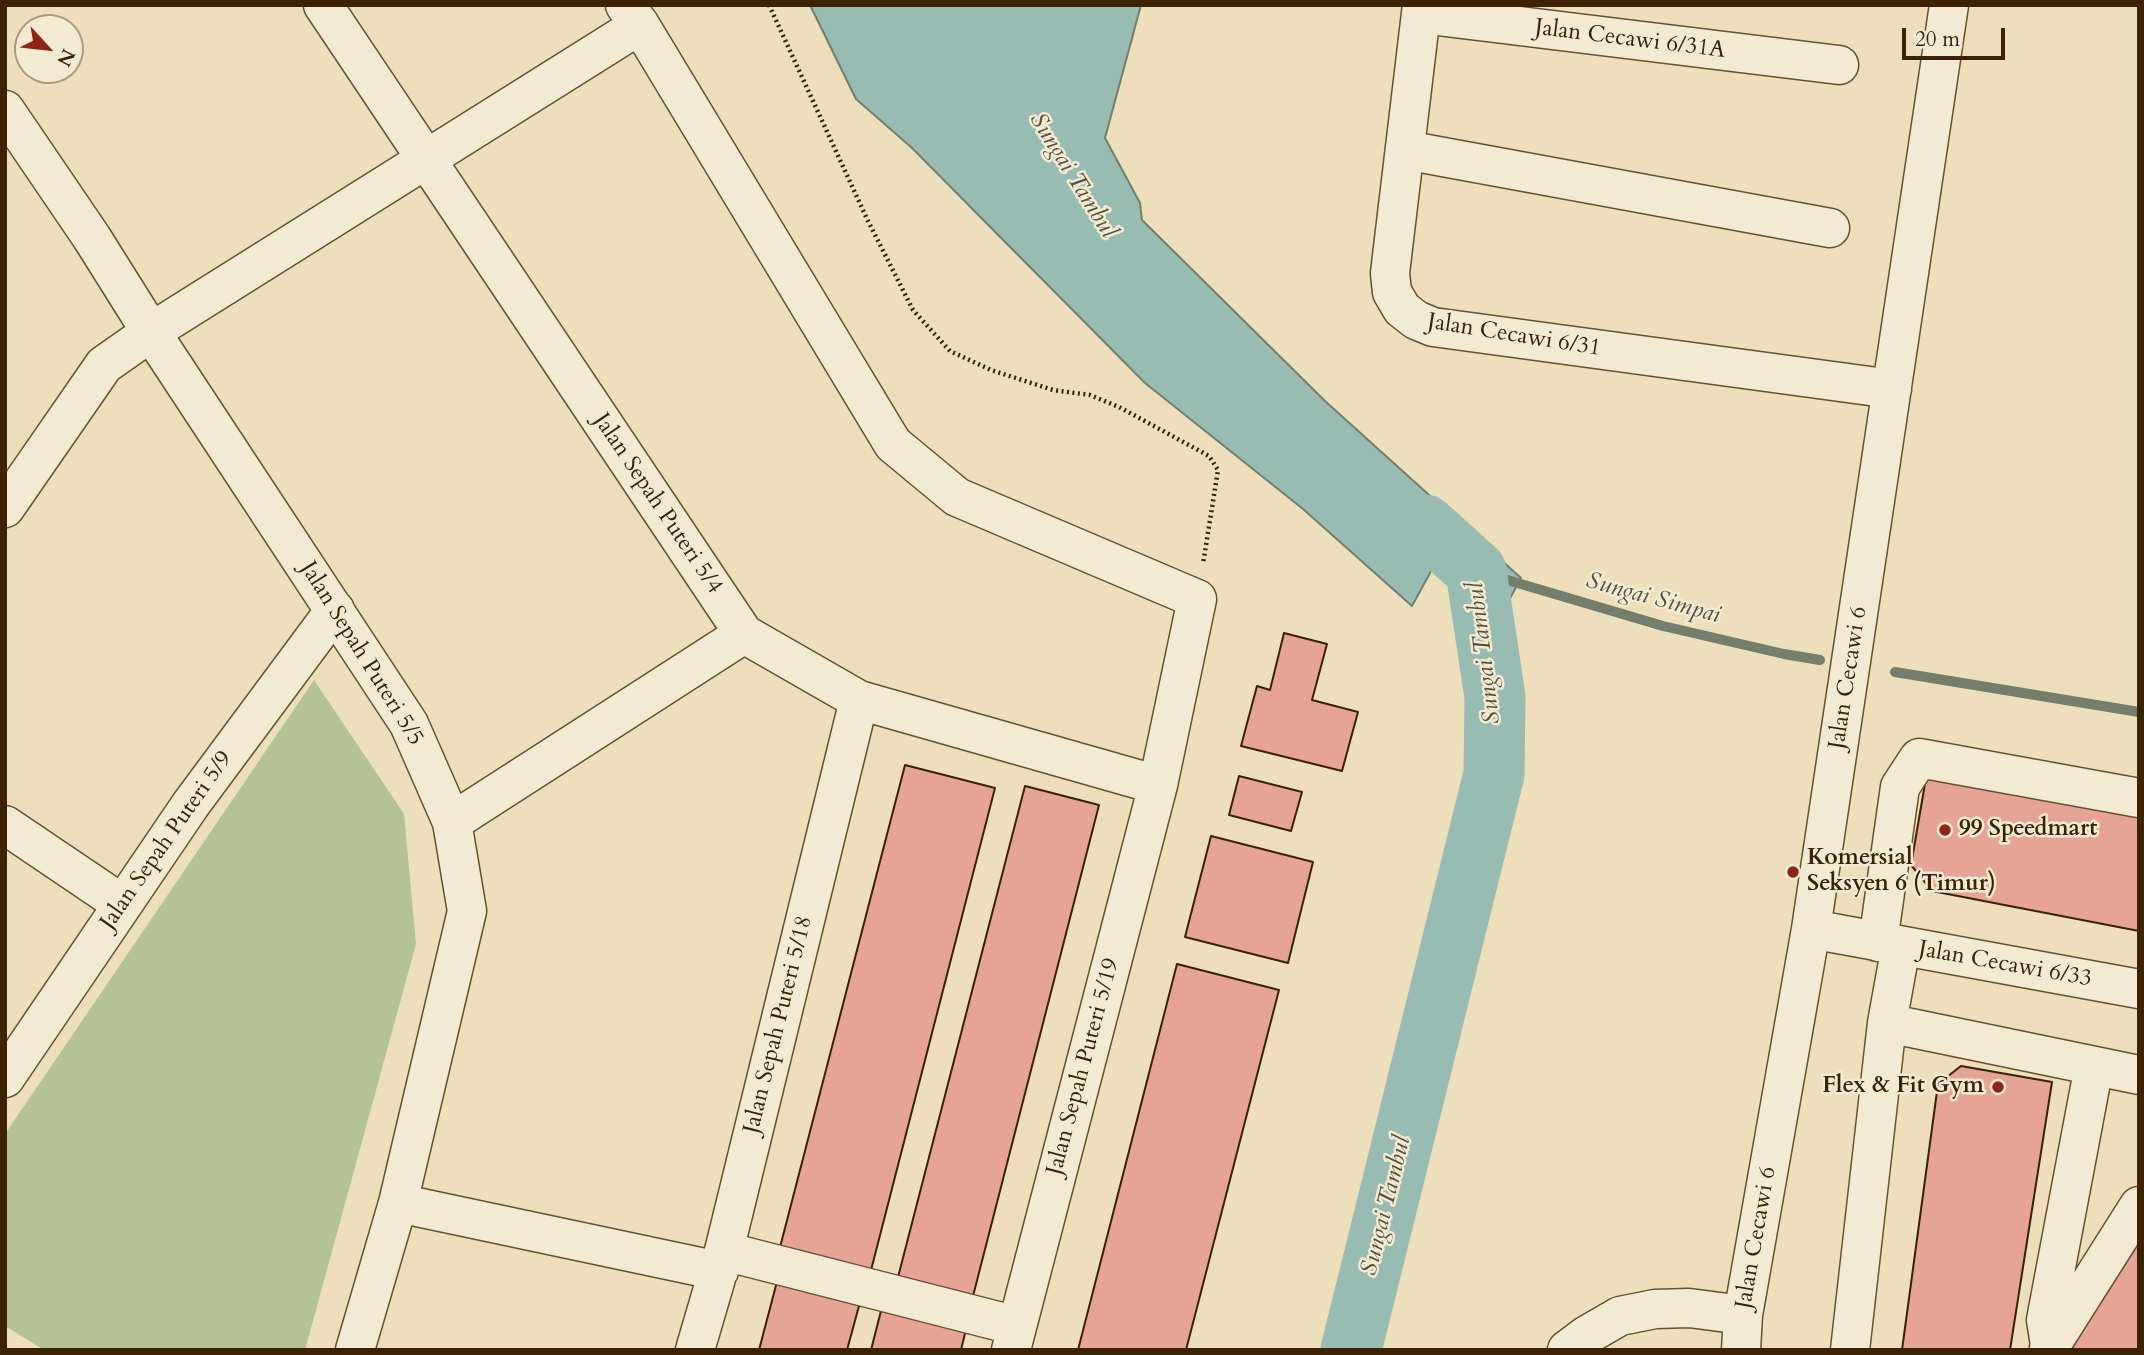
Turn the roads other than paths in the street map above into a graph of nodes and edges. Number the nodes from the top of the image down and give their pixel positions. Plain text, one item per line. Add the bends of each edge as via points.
1 (323, 5) edge
2 (1949, 5) edge
3 (1421, 10) edge
4 (633, 15) edge
5 (1839, 65) dead end
6 (5, 110) edge
7 (1405, 150) junction
8 (425, 159) junction
9 (1830, 228) dead end
10 (151, 332) junction
11 (1892, 389) junction
12 (5, 508) edge
13 (335, 610) junction
14 (744, 634) junction
15 (859, 700) junction
16 (1158, 785) junction
17 (2139, 798) edge
18 (452, 822) junction
19 (5, 825) edge
20 (122, 904) junction
21 (1811, 929) junction
22 (1890, 944) junction
23 (2139, 989) edge
24 (1887, 1023) junction
25 (2094, 1066) junction
26 (2139, 1075) edge
27 (5, 1078) edge
28 (398, 1203) junction
29 (2139, 1206) edge
30 (722, 1261) junction
31 (1742, 1332) edge
32 (1014, 1338) edge
33 (2049, 1347) edge
34 (355, 1350) edge
35 (695, 1350) edge
36 (1567, 1350) edge
37 (1850, 1350) edge

1 - 8 street, Jalan Sepah Puteri 5/4
2 - 11 street, Jalan Cecawi 6
3 - 5 street, Jalan Cecawi 6/31A
3 - 7 street, Jalan Cecawi 6/31
4 - 8 street
4 - 16 street, Jalan Sepah Puteri 5/19 via 893,444 957,498 1197,599
6 - 10 street, Jalan Sepah Puteri 5/5
7 - 9 street
7 - 11 street, Jalan Cecawi 6/31 via 1390,273 1392,292 1416,320 1433,327
8 - 10 street
8 - 14 street, Jalan Sepah Puteri 5/4
10 - 12 street via 104,365
10 - 13 street, Jalan Sepah Puteri 5/5
11 - 21 street, Jalan Cecawi 6
13 - 18 street, Jalan Sepah Puteri 5/5 via 410,724
13 - 20 street, Jalan Sepah Puteri 5/9
14 - 15 street, Jalan Sepah Puteri 5/4
14 - 18 street
15 - 16 street, Jalan Sepah Puteri 5/4
15 - 30 street, Jalan Sepah Puteri 5/18
16 - 32 street, Jalan Sepah Puteri 5/19
17 - 22 street via 1919,758 1900,787
18 - 28 street, Jalan Sepah Puteri 5/5 via 467,911
19 - 20 street
20 - 27 street, Jalan Sepah Puteri 5/9
21 - 22 street
21 - 31 street, Jalan Cecawi 6
22 - 23 street, Jalan Cecawi 6/33
22 - 24 street, Jalan Cecawi 6/33
24 - 25 street
24 - 37 street, Jalan Cecawi 6/33
25 - 26 street
25 - 33 street via 2046,1320
28 - 30 street
28 - 34 street, Jalan Sepah Puteri 5/5
29 - 33 street
30 - 32 street
30 - 35 street, Jalan Sepah Puteri 5/18
31 - 36 street via 1689,1308 1654,1309 1620,1316

